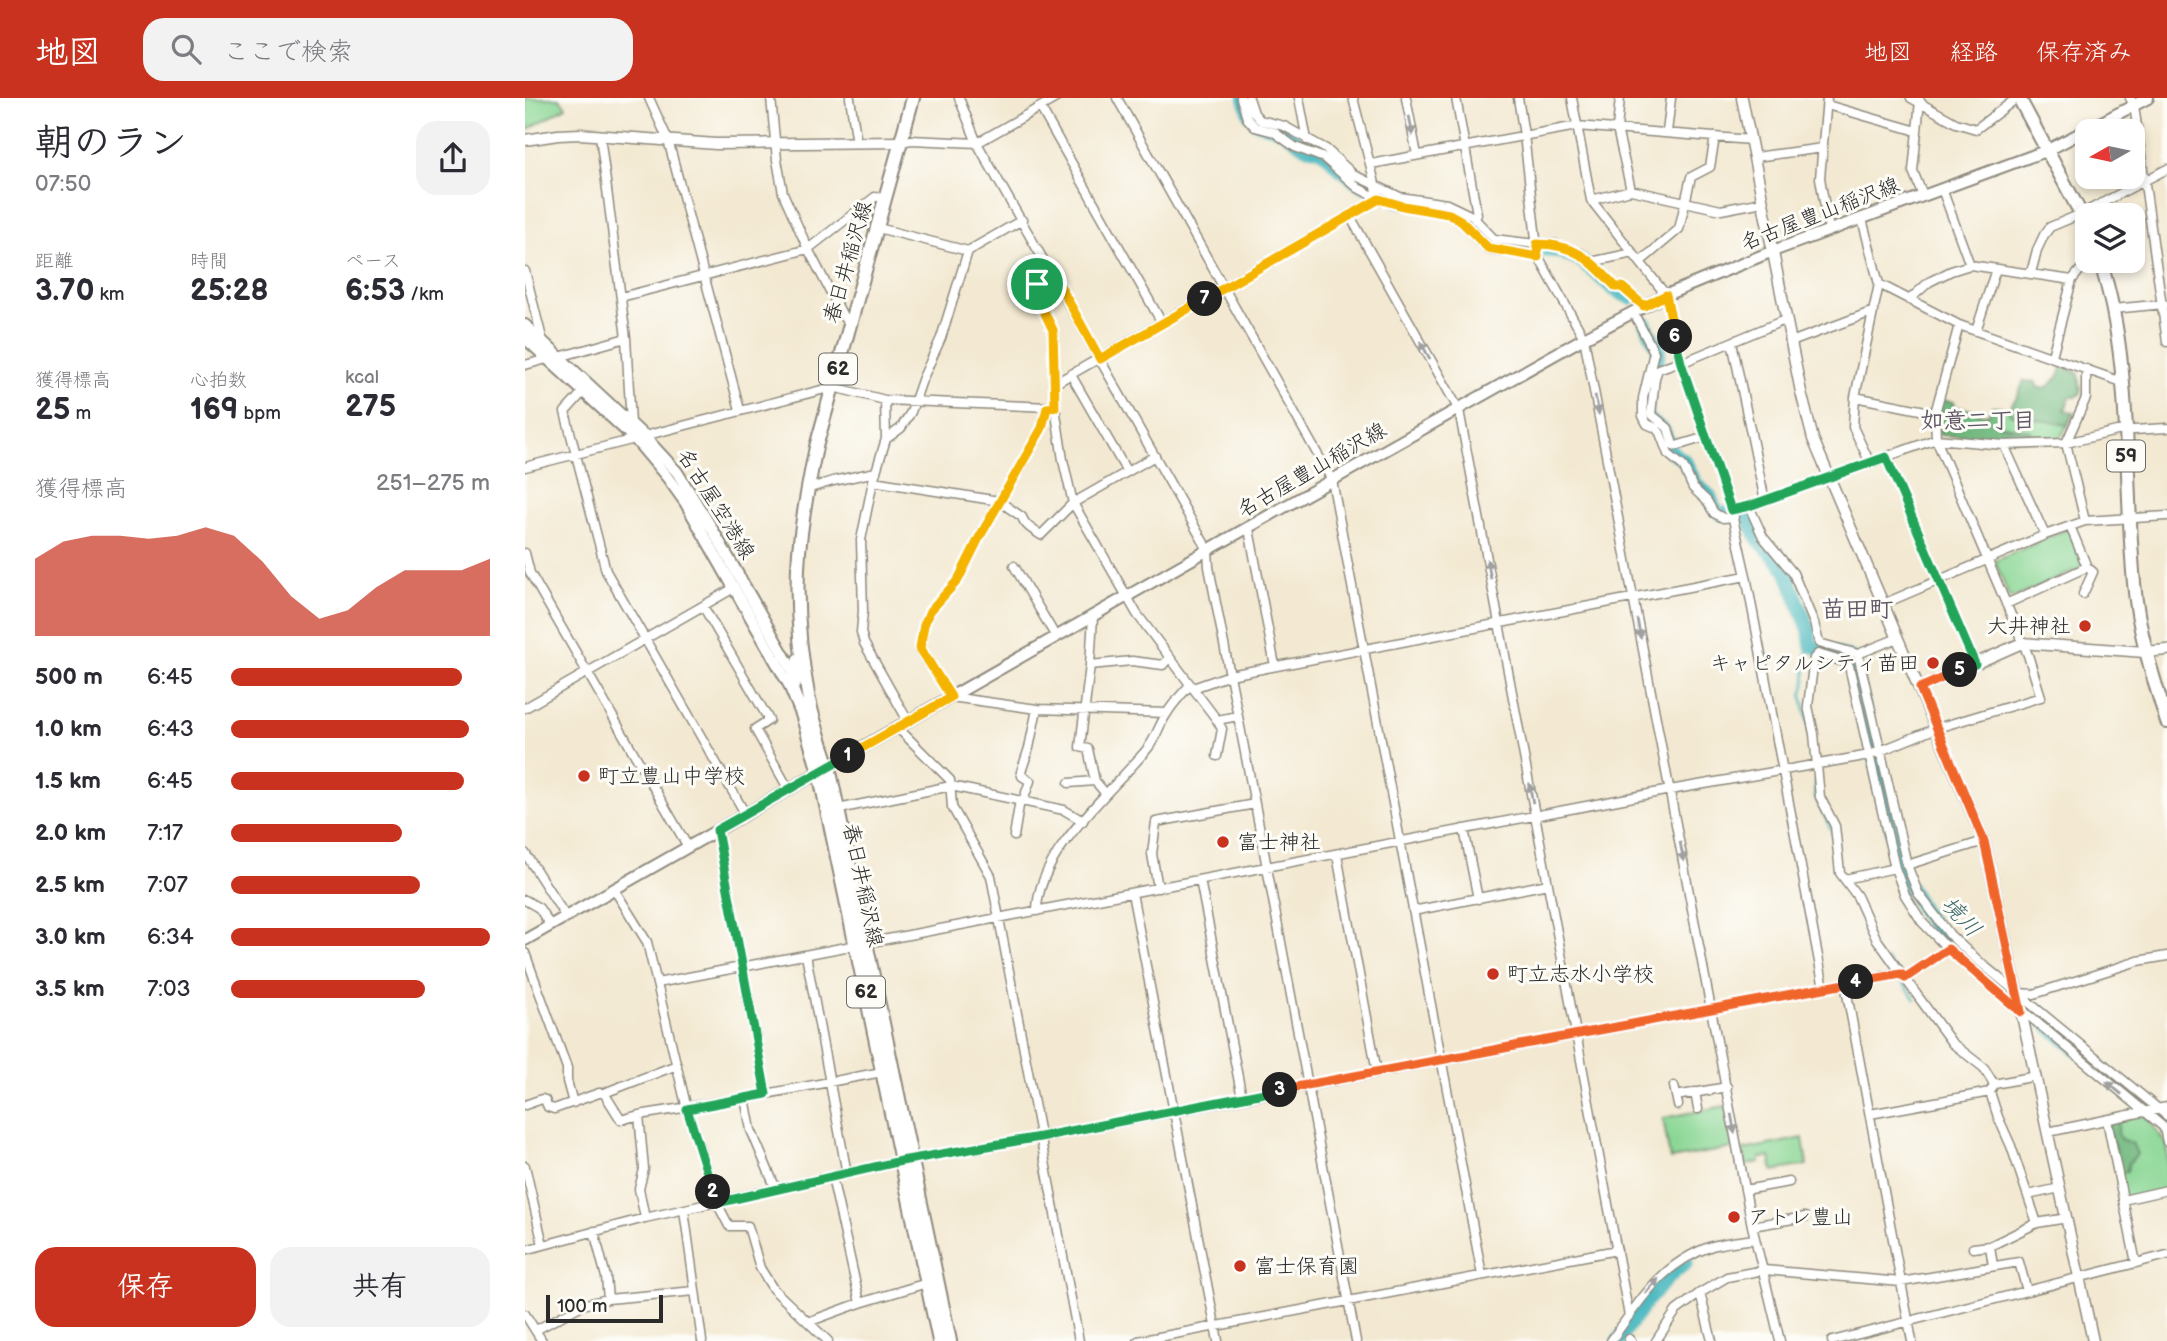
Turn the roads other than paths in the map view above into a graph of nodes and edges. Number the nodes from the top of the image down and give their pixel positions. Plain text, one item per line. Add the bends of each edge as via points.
1 (649, 98) edge
2 (771, 98) edge
3 (850, 98) edge
4 (913, 98) edge
5 (959, 98) edge
6 (1056, 98) edge
7 (1117, 98) edge
8 (1241, 98) edge
9 (1249, 98) edge
10 (1299, 98) edge
11 (1353, 98) edge
12 (1406, 98) edge
13 (1456, 98) edge
14 (1518, 98) edge
15 (1572, 98) edge
16 (1620, 98) edge
17 (1671, 98) edge
18 (1742, 98) edge
19 (1911, 98) edge
20 (2018, 98) edge
21 (2148, 98) edge
22 (1921, 100) edge
23 (1827, 101) edge
24 (2132, 102) edge
25 (1040, 107) junction
26 (1577, 126) junction
27 (1617, 129) junction
28 (1917, 131) junction
29 (1667, 132) junction
30 (600, 135) junction
31 (1524, 135) junction
32 (1715, 137) junction
33 (525, 140) edge
34 (668, 140) junction
35 (1307, 140) junction
36 (1751, 140) junction
37 (901, 142) junction
38 (977, 142) junction
39 (857, 143) junction
40 (776, 144) junction
41 (1465, 145) junction
42 (1823, 148) junction
43 (2048, 150) junction
44 (1417, 155) junction
45 (1755, 157) junction
46 (1371, 164) junction
47 (2167, 169) edge
48 (2145, 181) joint
49 (1942, 189) junction
50 (2129, 189) edge
51 (1631, 190) junction
52 (1377, 192) junction
53 (886, 196) junction
54 (1923, 196) junction
55 (1591, 200) junction
56 (1686, 202) junction
57 (1763, 202) junction
58 (2075, 203) edge
59 (2102, 203) edge
60 (1350, 216) junction
61 (2075, 217) edge
62 (1861, 219) junction
63 (1022, 220) junction
64 (1475, 220) junction
65 (877, 228) junction
66 (1829, 230) junction
67 (808, 248) junction
68 (1537, 250) junction
69 (968, 251) junction
70 (1773, 251) junction
71 (1633, 253) junction
72 (1640, 261) junction
73 (1591, 262) junction
74 (2167, 263) edge
75 (1970, 265) junction
76 (2157, 265) junction
77 (1996, 269) junction
78 (525, 271) edge
79 (1053, 273) junction
80 (2031, 273) junction
81 (2078, 273) edge
82 (2103, 273) edge
83 (703, 275) junction
84 (2072, 280) junction
85 (1879, 284) junction
86 (1224, 288) junction
87 (1666, 295) junction
88 (621, 297) junction
89 (1909, 300) junction
90 (2164, 304) edge
91 (1644, 306) junction
92 (2113, 309) junction
93 (1874, 311) junction
94 (1633, 312) junction
95 (1787, 319) junction
96 (850, 323) junction
97 (1162, 323) junction
98 (525, 325) edge
99 (1959, 325) junction
100 (1976, 331) junction
101 (525, 338) edge
102 (626, 338) junction
103 (1584, 338) junction
104 (543, 342) junction
105 (1732, 342) junction
106 (1791, 342) junction
107 (2167, 342) edge
108 (2052, 356) junction
109 (553, 358) junction
110 (1100, 359) junction
111 (1680, 362) junction
112 (525, 365) edge
113 (2086, 369) junction
114 (1071, 375) junction
115 (2122, 382) junction
116 (1054, 384) junction
117 (833, 387) junction
118 (583, 392) junction
119 (1855, 397) junction
120 (885, 400) junction
121 (915, 401) junction
122 (1051, 407) junction
123 (740, 410) junction
124 (1459, 410) junction
125 (1935, 413) junction
126 (631, 424) junction
127 (2167, 428) edge
128 (2125, 430) junction
129 (1706, 436) junction
130 (640, 438) junction
131 (886, 439) junction
132 (1936, 439) junction
133 (2066, 443) junction
134 (2004, 445) junction
135 (574, 453) junction
136 (1156, 456) junction
137 (1886, 457) junction
138 (1870, 463) junction
139 (525, 467) edge
140 (876, 472) junction
141 (1127, 472) junction
142 (1829, 478) junction
143 (1332, 480) junction
144 (873, 481) junction
145 (807, 489) junction
146 (999, 501) junction
147 (1765, 501) junction
148 (1073, 503) junction
149 (1749, 506) junction
150 (1733, 513) junction
151 (2167, 516) edge
152 (2129, 519) junction
153 (2085, 521) junction
154 (2070, 526) junction
155 (1249, 529) junction
156 (2045, 534) junction
157 (1208, 550) junction
158 (525, 553) edge
159 (1987, 560) junction
160 (1014, 566) dead end
161 (2087, 567) junction
162 (528, 574) edge
163 (1746, 576) junction
164 (1939, 580) junction
165 (734, 588) junction
166 (2083, 594) dead end
167 (1127, 597) junction
168 (1633, 597) junction
169 (1884, 604) junction
170 (2006, 604) junction
171 (703, 606) junction
172 (1093, 617) junction
173 (1500, 623) junction
174 (1056, 637) junction
175 (1898, 638) junction
176 (644, 639) junction
177 (2022, 643) junction
178 (801, 645) junction
179 (1364, 650) junction
180 (2167, 650) edge
181 (2145, 652) junction
182 (1858, 654) junction
183 (1168, 658) junction
184 (1975, 664) junction
185 (1090, 665) junction
186 (1275, 666) junction
187 (588, 673) junction
188 (1230, 675) junction
189 (796, 677) junction
190 (1191, 687) junction
191 (1920, 688) junction
192 (792, 690) junction
193 (951, 697) junction
194 (810, 702) junction
195 (525, 708) edge
196 (1037, 709) junction
197 (1086, 711) junction
198 (1167, 713) junction
199 (1238, 716) junction
200 (1217, 720) junction
201 (908, 721) junction
202 (2167, 722) edge
203 (897, 727) junction
204 (1937, 728) junction
205 (1875, 753) junction
206 (1217, 756) dead end
207 (1817, 763) junction
208 (824, 769) junction
209 (1782, 770) junction
210 (1095, 781) junction
211 (1069, 783) dead end
212 (951, 786) junction
213 (789, 790) junction
214 (1670, 790) junction
215 (1106, 794) junction
216 (1021, 801) junction
217 (1255, 804) junction
218 (838, 809) junction
219 (746, 815) junction
220 (1535, 815) junction
221 (1083, 821) junction
222 (717, 830) junction
223 (1464, 830) junction
224 (1014, 836) dead end
225 (1984, 841) junction
226 (1400, 842) junction
227 (688, 847) junction
228 (525, 852) edge
229 (1337, 855) junction
230 (1907, 865) junction
231 (1267, 868) junction
232 (1895, 868) junction
233 (1845, 879) junction
234 (1200, 880) junction
235 (1548, 884) junction
236 (1158, 888) junction
237 (614, 889) junction
238 (1132, 893) junction
239 (1478, 898) junction
240 (525, 900) edge
241 (1037, 911) junction
242 (1413, 911) junction
243 (566, 917) junction
244 (1000, 918) junction
245 (550, 925) junction
246 (525, 940) edge
247 (861, 945) junction
248 (1948, 949) junction
249 (525, 953) edge
250 (806, 955) junction
251 (2167, 956) edge
252 (743, 966) junction
253 (1903, 976) junction
254 (657, 983) junction
255 (1846, 984) junction
256 (1824, 988) junction
257 (2019, 1001) junction
258 (1712, 1009) junction
259 (1577, 1034) junction
260 (1441, 1060) junction
261 (677, 1065) junction
262 (882, 1072) junction
263 (1377, 1072) junction
264 (2036, 1076) junction
265 (831, 1082) junction
266 (1307, 1085) junction
267 (1674, 1086) dead end
268 (1727, 1087) junction
269 (1992, 1088) junction
270 (1697, 1089) junction
271 (604, 1093) junction
272 (766, 1094) junction
273 (745, 1098) junction
274 (1241, 1098) junction
275 (573, 1103) junction
276 (525, 1105) edge
277 (2161, 1108) edge
278 (687, 1109) junction
279 (1698, 1109) dead end
280 (1174, 1111) junction
281 (2142, 1111) junction
282 (1870, 1114) junction
283 (639, 1115) junction
284 (2167, 1116) edge
285 (2107, 1120) junction
286 (2166, 1129) edge
287 (2048, 1132) junction
288 (1040, 1137) junction
289 (2167, 1142) edge
290 (907, 1161) junction
291 (525, 1166) edge
292 (847, 1174) junction
293 (832, 1177) junction
294 (1789, 1182) dead end
295 (2060, 1188) junction
296 (776, 1189) junction
297 (1745, 1190) junction
298 (2167, 1190) edge
299 (2028, 1195) junction
300 (2123, 1200) junction
301 (717, 1203) junction
302 (684, 1210) junction
303 (1805, 1217) dead end
304 (645, 1218) junction
305 (2067, 1218) junction
306 (2037, 1223) junction
307 (1752, 1226) junction
308 (594, 1231) junction
309 (1755, 1239) junction
310 (543, 1245) junction
311 (1990, 1245) junction
312 (1973, 1248) dead end
313 (525, 1250) edge
314 (1617, 1250) junction
315 (2167, 1255) edge
316 (2136, 1263) junction
317 (1993, 1266) junction
318 (1763, 1270) junction
319 (1482, 1275) junction
320 (2080, 1278) junction
321 (1901, 1282) junction
322 (927, 1283) junction
323 (695, 1291) junction
324 (2027, 1291) junction
325 (1700, 1293) junction
326 (608, 1299) junction
327 (1349, 1300) junction
328 (860, 1303) junction
329 (525, 1314) edge
330 (1629, 1316) junction
331 (1909, 1321) junction
332 (808, 1322) junction
333 (1215, 1326) junction
334 (536, 1330) junction
335 (542, 1341) edge
336 (702, 1341) edge
337 (828, 1341) edge
338 (939, 1341) edge
339 (950, 1341) edge
340 (1079, 1341) edge
341 (1137, 1341) edge
342 (1218, 1341) edge
343 (1356, 1341) edge
344 (1611, 1341) edge
345 (1656, 1341) edge
346 (1712, 1341) edge
347 (1780, 1341) edge
348 (1832, 1341) edge
349 (1912, 1341) edge
350 (2093, 1341) edge

1 - 34 street
2 - 40 street
3 - 39 street
4 - 37 main road, 春日井稲沢線 / 62
5 - 38 street
6 - 25 street
7 - 86 street
8 - 52 street via 1255,127 1325,158 1357,188
9 - 35 street via 1260,120 1284,126
10 - 35 street
11 - 46 street
12 -> 44 street
13 - 41 street
14 - 31 street
15 - 26 street
16 - 27 street
17 - 29 street
18 - 36 street
19 - 22 street
20 - 22 street via 1976,129 1956,123
20 - 43 main road
21 - 24 main road, 名古屋豊山稲沢線
22 - 28 street
23 - 28 street
23 - 42 street
24 - 43 main road, 名古屋豊山稲沢線
25 - 38 street
25 - 97 street
26 - 27 street
26 - 31 street
26 - 55 street
27 - 29 street
27 - 51 street
28 - 54 street via 1913,171
29 - 32 street
30 - 33 street
30 - 34 street
30 - 88 street
31 - 41 street
31 - 68 street
32 - 36 street
32 - 56 street via 1710,167 1691,177
34 - 40 street
34 - 83 street
35 - 52 street via 1326,149
36 - 45 street
37 - 38 street
37 - 39 street
37 - 53 main road, 春日井稲沢線 / 62
38 - 63 street
39 - 40 street
40 - 67 street via 783,193
41 - 44 street
41 - 64 street
42 - 45 street
42 - 66 street via 1820,178
43 - 49 main road, 名古屋豊山稲沢線
43 - 58 main road
44 - 46 street
45 - 57 street
46 - 52 street
47 - 48 street
48 - 76 street
49 - 54 main road, 名古屋豊山稲沢線
49 - 75 street
50 - 59 street
51 - 55 street
51 - 56 street
52 - 60 street
52 - 64 street via 1447,204
52 - 68 street via 1403,206 1449,214 1488,248
53 - 65 main road, 春日井稲沢線 / 62
53 - 67 street via 875,197
54 - 62 main road, 名古屋豊山稲沢線
55 - 71 street
56 - 57 street via 1721,210
56 - 72 street via 1679,229
57 - 70 street
60 - 86 street
124 -> 60 street
61 - 80 street via 2050,227
62 - 66 main road, 名古屋豊山稲沢線
62 - 85 street
63 - 69 street
63 - 79 street
64 - 68 street via 1494,239
65 - 69 street
65 - 96 main road, 春日井稲沢線 / 62
66 - 70 main road, 名古屋豊山稲沢線
67 - 83 street
67 - 96 street
68 - 73 street via 1555,244
68 - 103 street
69 - 121 street via 941,338
70 - 87 main road, 名古屋豊山稲沢線
70 - 95 street
71 - 72 street
71 - 73 street
72 - 87 street
73 - 91 street
74 - 76 street
75 - 77 street
75 - 89 street via 1929,282
76 - 90 street
77 - 80 street
77 - 100 street
78 - 104 street
79 - 110 street
79 - 116 street via 1037,284 1039,301 1053,330
80 - 84 street
81 - 84 street
82 - 92 main road, 59
83 - 88 street
83 - 123 street
84 - 108 street
85 - 89 street
85 - 93 street
86 - 97 street
86 - 143 street
87 - 91 main road, 名古屋豊山稲沢線
87 - 111 street
88 - 102 street
89 - 99 street
90 - 92 street
90 - 107 street
91 - 94 main road, 名古屋豊山稲沢線
92 - 115 main road, 59
93 - 106 street
93 - 119 street
94 - 103 main road, 名古屋豊山稲沢線
94 - 150 street via 1654,352 1643,398 1647,424 1660,433 1668,454 1683,466 1693,488 1714,513 1723,518
95 - 105 street
95 - 106 street
96 - 117 main road, 春日井稲沢線 / 62
97 - 110 street
98 - 104 main road, 名古屋空港線
99 - 100 street
99 - 125 street
100 - 108 street
101 - 109 main road, 名古屋空港線
102 - 109 street
102 - 126 street
103 - 124 main road, 名古屋豊山稲沢線
103 -> 168 street
104 - 109 main road, 名古屋空港線
105 - 111 street
105 - 147 street
106 - 142 street via 1813,439
108 - 113 street
109 - 112 street
109 - 118 main road, 名古屋空港線
109 - 126 main road, 名古屋空港線
110 - 114 street
110 - 136 street
111 - 129 street
111 - 129 street via 1658,369 1651,414 1668,428 1673,445
113 - 115 street
113 - 133 street via 2086,398
114 - 116 street
114 - 141 street
115 - 128 main road, 59
116 - 122 street
117 - 120 street
117 - 123 street
117 - 145 main road, 春日井稲沢線 / 62
118 - 130 main road, 名古屋空港線
118 - 135 street via 565,412
119 - 125 street
119 - 138 street via 1853,427
120 - 121 street
120 - 131 street
121 - 122 street
121 - 131 street via 901,428
122 - 146 street
122 - 148 street
123 - 130 street
124 - 143 main road, 名古屋豊山稲沢線
173 -> 124 street
125 - 132 street
126 - 130 main road, 名古屋空港線
127 - 128 street
128 - 133 street
128 - 152 main road, 59
129 - 150 street
130 - 135 street
130 - 165 main road, 名古屋空港線 via 685,502
130 - 189 main road, 名古屋空港線 via 677,472 694,498
131 - 140 street
132 - 134 street
132 - 137 street
132 - 159 street
133 - 134 street
133 - 153 street
134 - 156 street
135 - 139 street
135 - 176 street via 606,571
136 - 141 street
136 - 157 street
137 - 138 street
137 - 164 street
138 - 142 street
140 - 144 street
140 - 145 street
141 - 148 street
142 - 147 street
142 - 169 street
143 - 155 main road, 名古屋豊山稲沢線
143 - 179 street
144 - 146 street
144 - 201 street via 861,540 861,632
145 - 178 main road, 春日井稲沢線 / 62 via 799,554
146 - 148 street via 1041,535
146 - 193 street via 958,580 930,611 924,625 920,648
147 - 149 street
148 - 167 street
149 - 150 street
149 - 182 street via 1763,537 1793,573 1819,643
150 - 163 street
151 - 152 street
152 - 153 street
152 - 181 main road, 59
153 - 154 street
154 - 156 street
154 - 161 street
155 - 157 main road, 名古屋豊山稲沢線
155 - 186 street
156 - 159 street
157 - 167 main road, 名古屋豊山稲沢線
157 - 188 street
158 - 162 street
159 - 164 street
159 - 170 street
160 - 174 street
161 - 166 street via 2093,572
161 - 170 street
162 - 187 street
163 - 168 street
163 - 209 street
164 - 169 street
164 - 184 street
165 - 171 street
165 - 192 main road, 名古屋空港線
167 - 172 main road, 名古屋豊山稲沢線
167 - 183 street
168 - 173 street
168 -> 214 street
169 - 175 street
170 - 177 street
171 - 176 street
171 - 213 street via 769,720 755,729
172 - 174 main road, 名古屋豊山稲沢線
172 - 185 street
173 - 179 street
220 -> 173 street
174 - 193 main road, 名古屋豊山稲沢線
175 - 182 street
175 - 191 street
176 - 187 street
176 - 219 street
177 - 181 street
177 - 184 street
177 - 204 street via 2041,697
178 - 189 main road, 春日井稲沢線 / 62
178 - 194 main road, 春日井稲沢線 / 62
179 - 186 street
179 - 226 street
180 - 181 street
181 - 202 main road, 59
182 - 205 street
183 - 185 street via 1163,665 1132,661
183 - 190 street
184 - 191 street
185 - 197 street
186 - 188 street
187 - 195 street
187 - 227 street
188 - 190 street
188 - 199 street
189 - 192 main road, 春日井稲沢線 / 62
189 - 194 main road, 名古屋空港線
190 - 198 street
190 - 200 street
191 - 204 street
192 - 208 main road, 春日井稲沢線 / 62
193 - 196 street
193 - 201 main road, 名古屋豊山稲沢線
194 - 208 main road, 春日井稲沢線 / 62
196 - 197 street
196 - 216 street via 1021,772 1030,781
197 - 198 street
197 - 210 street via 1080,747 1088,749
198 - 215 street via 1150,746
199 - 200 street
199 - 217 street
200 - 206 street via 1221,729
201 - 203 main road, 名古屋豊山稲沢線
203 - 208 main road, 名古屋豊山稲沢線
203 - 212 street
204 - 205 street
204 - 225 street
205 - 207 street
205 - 207 street via 1849,666 1818,654 1808,706
205 - 230 street
205 - 232 street
207 - 209 street
207 - 233 street via 1820,797 1835,826 1840,873
208 - 213 main road, 名古屋豊山稲沢線
208 - 218 main road, 春日井稲沢線 / 62
208 - 247 main road, 春日井稲沢線 / 62
209 - 214 street
209 - 256 street
210 - 211 street
210 - 215 street
212 - 216 street
212 - 218 street
212 - 244 street via 952,807 991,876
213 - 219 main road, 名古屋豊山稲沢線
214 - 220 street
214 -> 258 street
215 - 221 street
216 - 221 street via 1064,810
216 - 224 street
217 - 231 street
217 - 236 street via 1156,821 1152,853
218 - 247 main road, 春日井稲沢線 / 62
219 - 222 main road, 名古屋豊山稲沢線
220 - 223 street
220 - 235 street
221 - 241 street via 1048,868
222 - 227 main road, 名古屋豊山稲沢線
222 - 252 street
223 - 226 street
223 - 239 street
225 - 230 street
225 - 257 street
226 - 229 street
226 - 242 street
227 - 237 main road, 名古屋豊山稲沢線
228 - 243 street
229 - 231 street
229 - 263 street
230 - 257 street via 1918,893 1950,935
231 - 234 street
231 - 266 street
232 - 233 street
232 - 248 street via 1921,922
233 - 253 street via 1876,938
234 - 236 street
234 - 274 street
235 - 239 street
235 - 259 street
236 - 238 street
237 - 243 main road, 名古屋豊山稲沢線
237 - 254 street via 647,942
238 - 241 street
238 - 280 street
239 - 242 street
240 - 245 street via 539,908
241 - 244 street
242 - 260 street
243 - 245 main road, 名古屋豊山稲沢線
244 - 247 street
244 - 288 street
245 - 246 main road, 名古屋豊山稲沢線
247 - 250 street
247 - 262 main road, 春日井稲沢線 / 62
247 - 290 main road, 春日井稲沢線 / 62
248 - 253 street
248 - 257 street
249 - 275 street via 567,1068
250 - 252 street
250 - 265 street
251 - 257 street via 2138,961
252 - 254 street
252 - 272 street
253 - 255 street
253 - 269 street via 1952,1043 1984,1068
254 - 261 street
255 - 256 street
255 - 282 street
256 - 258 street
257 - 264 street
257 - 277 street
281 -> 257 street
258 - 259 street
258 - 268 street
259 - 260 street
259 - 314 street
260 - 263 street
260 - 319 street
261 - 271 street
261 - 278 street
262 - 265 street
262 - 290 main road, 春日井稲沢線 / 62
263 - 266 street
264 - 269 street
264 - 287 street
265 - 272 street
265 - 292 street
266 - 274 street
266 - 327 street
267 - 270 street via 1677,1100
268 - 270 street
268 -> 297 street
269 - 282 street
269 - 299 street
270 - 279 street
271 - 275 street
271 - 283 street via 621,1120
272 - 273 street
273 - 278 street
273 - 296 street via 751,1130
274 - 280 street
275 - 276 street via 554,1109 542,1099
277 - 281 street
277 - 284 street
278 - 283 street
278 - 301 street
280 - 288 street
280 - 333 street
281 - 285 street
281 - 286 street
282 - 321 street
283 - 304 street via 644,1169 639,1189
285 - 287 street
285 - 300 street
286 - 289 street
287 - 295 street
288 - 290 street
288 - 340 street
290 - 292 street
290 - 322 main road, 春日井稲沢線 / 62
290 - 339 main road, 春日井稲沢線 / 62
291 - 310 street
292 - 293 street
293 - 296 street
293 - 328 street
294 - 297 street
295 - 299 street
295 - 305 street
296 - 301 street
297 - 307 street
298 - 300 street
299 - 306 street
300 - 316 street
301 - 302 street
301 - 332 street via 729,1226 748,1226 760,1268 773,1289
302 - 304 street
302 - 323 street
303 - 307 street
304 - 308 street
305 - 306 street
305 - 320 street
306 - 311 street
307 - 309 street
308 - 310 street
308 - 326 street
309 - 318 street
330 -> 309 street via 1650,1286 1670,1268 1714,1245
310 - 313 street
311 - 312 street
311 - 317 street
314 - 319 street
314 - 330 street
315 - 316 street
316 - 320 street
317 - 321 street
317 - 324 street via 2019,1262
318 - 321 street
318 - 325 street via 1727,1277
318 - 347 street
319 - 327 street
320 - 324 street
320 - 350 street
321 - 331 street
322 - 328 street
322 - 338 main road, 春日井稲沢線 / 62
323 - 326 street
323 - 336 street
324 - 331 street
325 - 345 street via 1676,1311
325 - 346 street
326 - 334 street via 582,1305
327 - 333 street
327 - 343 street
328 - 332 street
329 - 334 street
330 - 344 street
331 - 348 street
331 - 349 street
332 - 337 street
333 - 341 street
333 - 342 street
334 - 335 street

